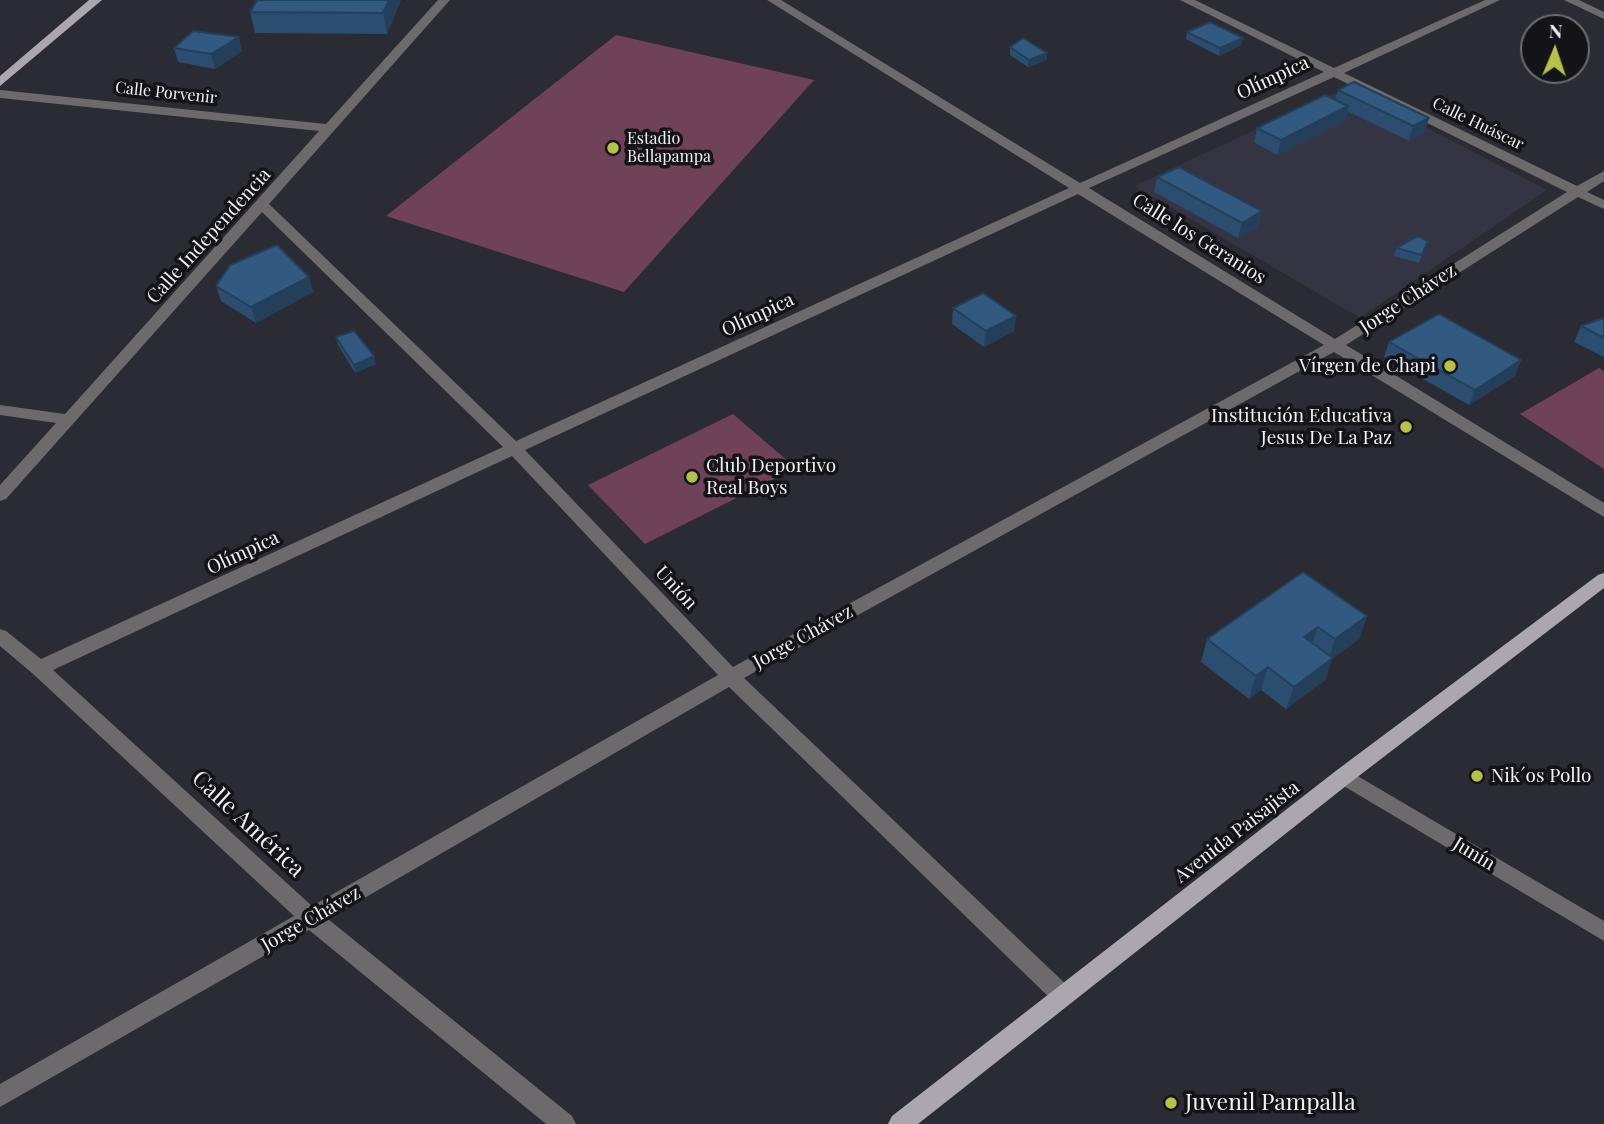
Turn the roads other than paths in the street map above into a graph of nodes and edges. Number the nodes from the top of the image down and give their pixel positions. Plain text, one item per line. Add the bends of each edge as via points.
1 (96, 0) edge
2 (444, 0) edge
3 (773, 0) edge
4 (1186, 0) edge
5 (1494, 0) edge
6 (1570, 0) edge
7 (1604, 16) edge
8 (1333, 72) junction
9 (0, 82) edge
10 (0, 94) edge
11 (328, 128) junction
12 (1604, 175) edge
13 (1079, 188) junction
14 (1576, 191) junction
15 (1604, 205) edge
16 (263, 206) junction
17 (1334, 346) junction
18 (0, 410) edge
19 (69, 420) junction
20 (514, 449) junction
21 (0, 495) edge
22 (1604, 511) edge
23 (1604, 579) edge
24 (0, 636) edge
25 (40, 668) junction
26 (731, 677) junction
27 (1345, 776) junction
28 (312, 919) junction
29 (1604, 932) edge
30 (1063, 996) junction
31 (0, 1096) edge
32 (564, 1124) edge
33 (900, 1124) edge

1 - 9 main road
2 - 11 street, Calle Independencia
3 - 13 street, Calle los Geranios
4 - 8 street, Calle Huáscar
5 - 8 street, Olímpica
6 - 7 street
8 - 13 street, Olímpica
8 - 14 street, Calle Huáscar
10 - 11 street, Calle Porvenir
11 - 16 street, Calle Independencia
12 - 14 street, Jorge Chávez
13 - 17 street, Calle los Geranios
13 - 20 street, Olímpica
14 - 15 street, Calle Huáscar
14 - 17 street, Jorge Chávez
16 - 19 street, Calle Independencia
16 - 20 street, Unión
17 - 22 street, Calle los Geranios
17 - 26 street, Jorge Chávez
18 - 19 street
19 - 21 street, Calle Independencia
20 - 25 street, Olímpica
20 - 26 street, Unión
23 - 27 main road, Avenida Paisajista
24 - 25 street, Calle América
25 - 28 street, Calle América
26 - 28 street, Jorge Chávez
26 - 30 street, Unión
27 - 29 street, Junín
27 - 30 main road, Avenida Paisajista
28 - 31 street, Jorge Chávez
28 - 32 street, Calle América
30 - 33 main road, Avenida Paisajista

